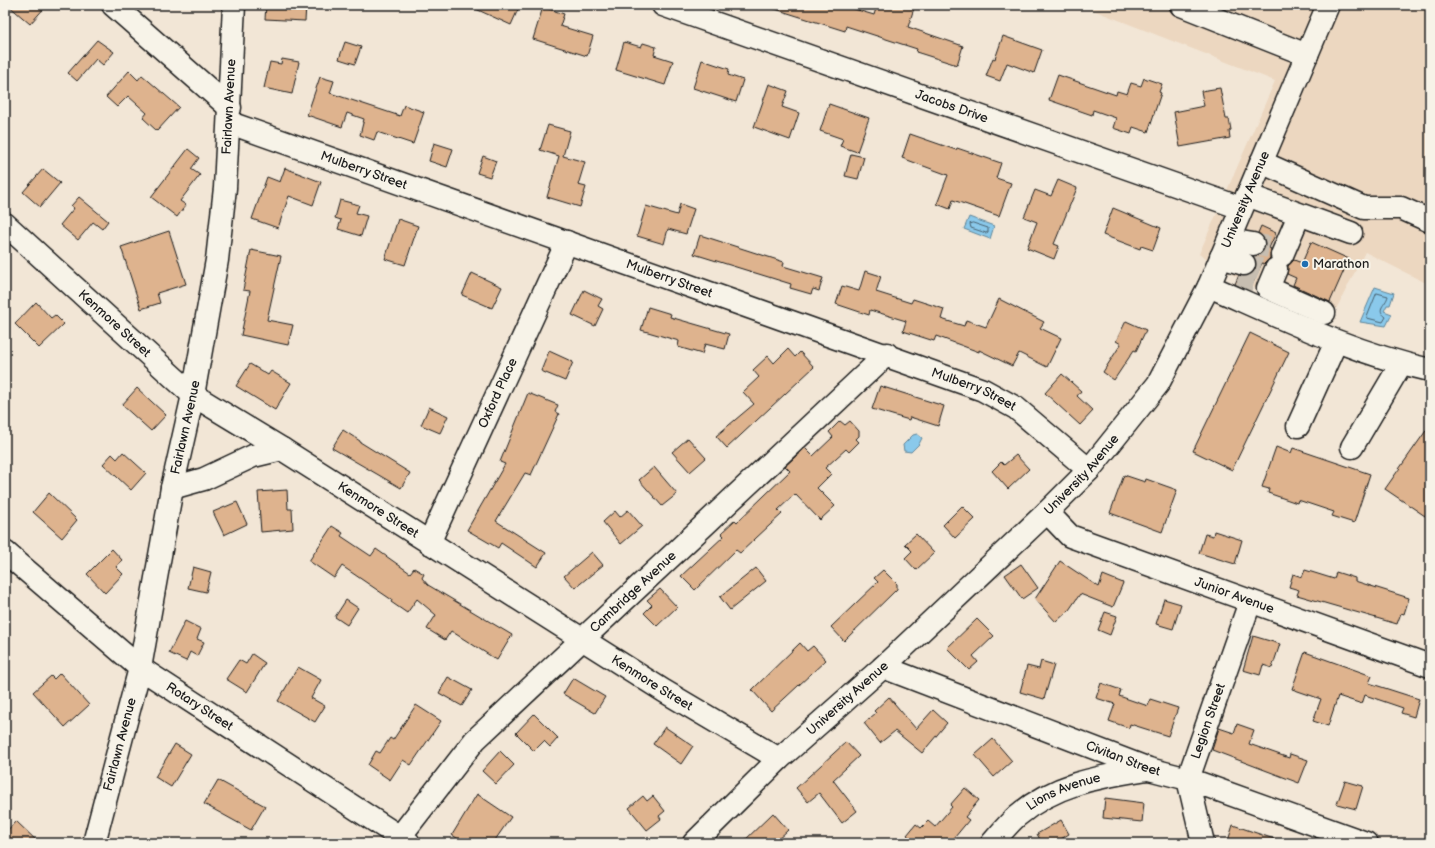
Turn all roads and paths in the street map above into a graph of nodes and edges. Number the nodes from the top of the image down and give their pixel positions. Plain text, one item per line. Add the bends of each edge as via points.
1 (113, 5) edge
2 (234, 5) edge
3 (663, 5) edge
4 (1181, 5) edge
5 (1328, 5) edge
6 (1307, 55) junction
7 (230, 115) junction
8 (1261, 162) junction
9 (1244, 201) junction
10 (1299, 215) junction
11 (1430, 221) edge
12 (5, 224) edge
13 (1351, 234) dead end
14 (566, 242) junction
15 (1219, 263) junction
16 (1264, 265) junction
17 (1324, 313) dead end
18 (1336, 342) junction
19 (887, 354) junction
20 (1401, 364) junction
21 (1430, 370) edge
22 (193, 395) junction
23 (1298, 426) dead end
24 (1352, 447) dead end
25 (282, 449) junction
26 (1089, 470) junction
27 (172, 488) junction
28 (1047, 512) junction
29 (430, 543) junction
30 (5, 552) edge
31 (1250, 602) junction
32 (582, 639) junction
33 (1430, 666) edge
34 (883, 667) junction
35 (140, 668) junction
36 (1088, 746) junction
37 (779, 759) junction
38 (1149, 769) junction
39 (1188, 779) junction
40 (1086, 780) junction
41 (401, 841) edge
42 (94, 843) edge
43 (694, 843) edge
44 (992, 843) edge
45 (1203, 843) edge
46 (1366, 843) edge

1 - 7 street, Mulberry Street
2 - 7 street, Fairlawn Avenue
3 - 9 street, Jacobs Drive
4 - 6 street
5 - 6 street, University Avenue
6 - 8 street, University Avenue
7 - 14 street, Mulberry Street
7 - 22 street, Fairlawn Avenue via 217,260
8 - 9 street, University Avenue
8 - 11 street via 1364,208 1401,208
9 - 10 street, Jacobs Drive
9 - 15 street, University Avenue
10 - 13 street, Jacobs Drive
10 - 16 street
12 - 22 street, Kenmore Street
14 - 19 street, Mulberry Street
14 - 29 street, Oxford Place
15 - 16 street
15 - 16 street
15 - 18 street
15 - 26 street, University Avenue via 1158,384
16 - 17 street
18 - 20 street
18 - 23 street
19 - 26 street, Mulberry Street via 983,390 1016,408
19 - 32 street, Cambridge Avenue
20 - 21 street
20 - 24 street
22 - 25 street, Kenmore Street
22 - 27 street, Fairlawn Avenue
25 - 27 street via 253,456 204,479
25 - 29 street, Kenmore Street
26 - 28 street, University Avenue
27 - 35 street, Fairlawn Avenue
28 - 31 street, Junior Avenue via 1070,536
28 - 34 street, University Avenue
29 - 32 street, Kenmore Street
30 - 35 street, Rotary Street
31 - 33 street, Junior Avenue
31 - 39 street, Legion Street
32 - 37 street, Kenmore Street
32 - 41 street, Cambridge Avenue via 475,740
34 - 36 street, Civitan Street
34 - 37 street, University Avenue
35 - 41 street, Rotary Street
35 - 42 street, Fairlawn Avenue
36 - 38 street, Civitan Street
36 - 40 street via 1092,767
37 - 43 street, University Avenue
38 - 39 street, Civitan Street
38 - 40 street, Lions Avenue
39 - 45 street
39 - 46 street, Civitan Street
40 - 44 street, Lions Avenue via 1066,787 1017,816

